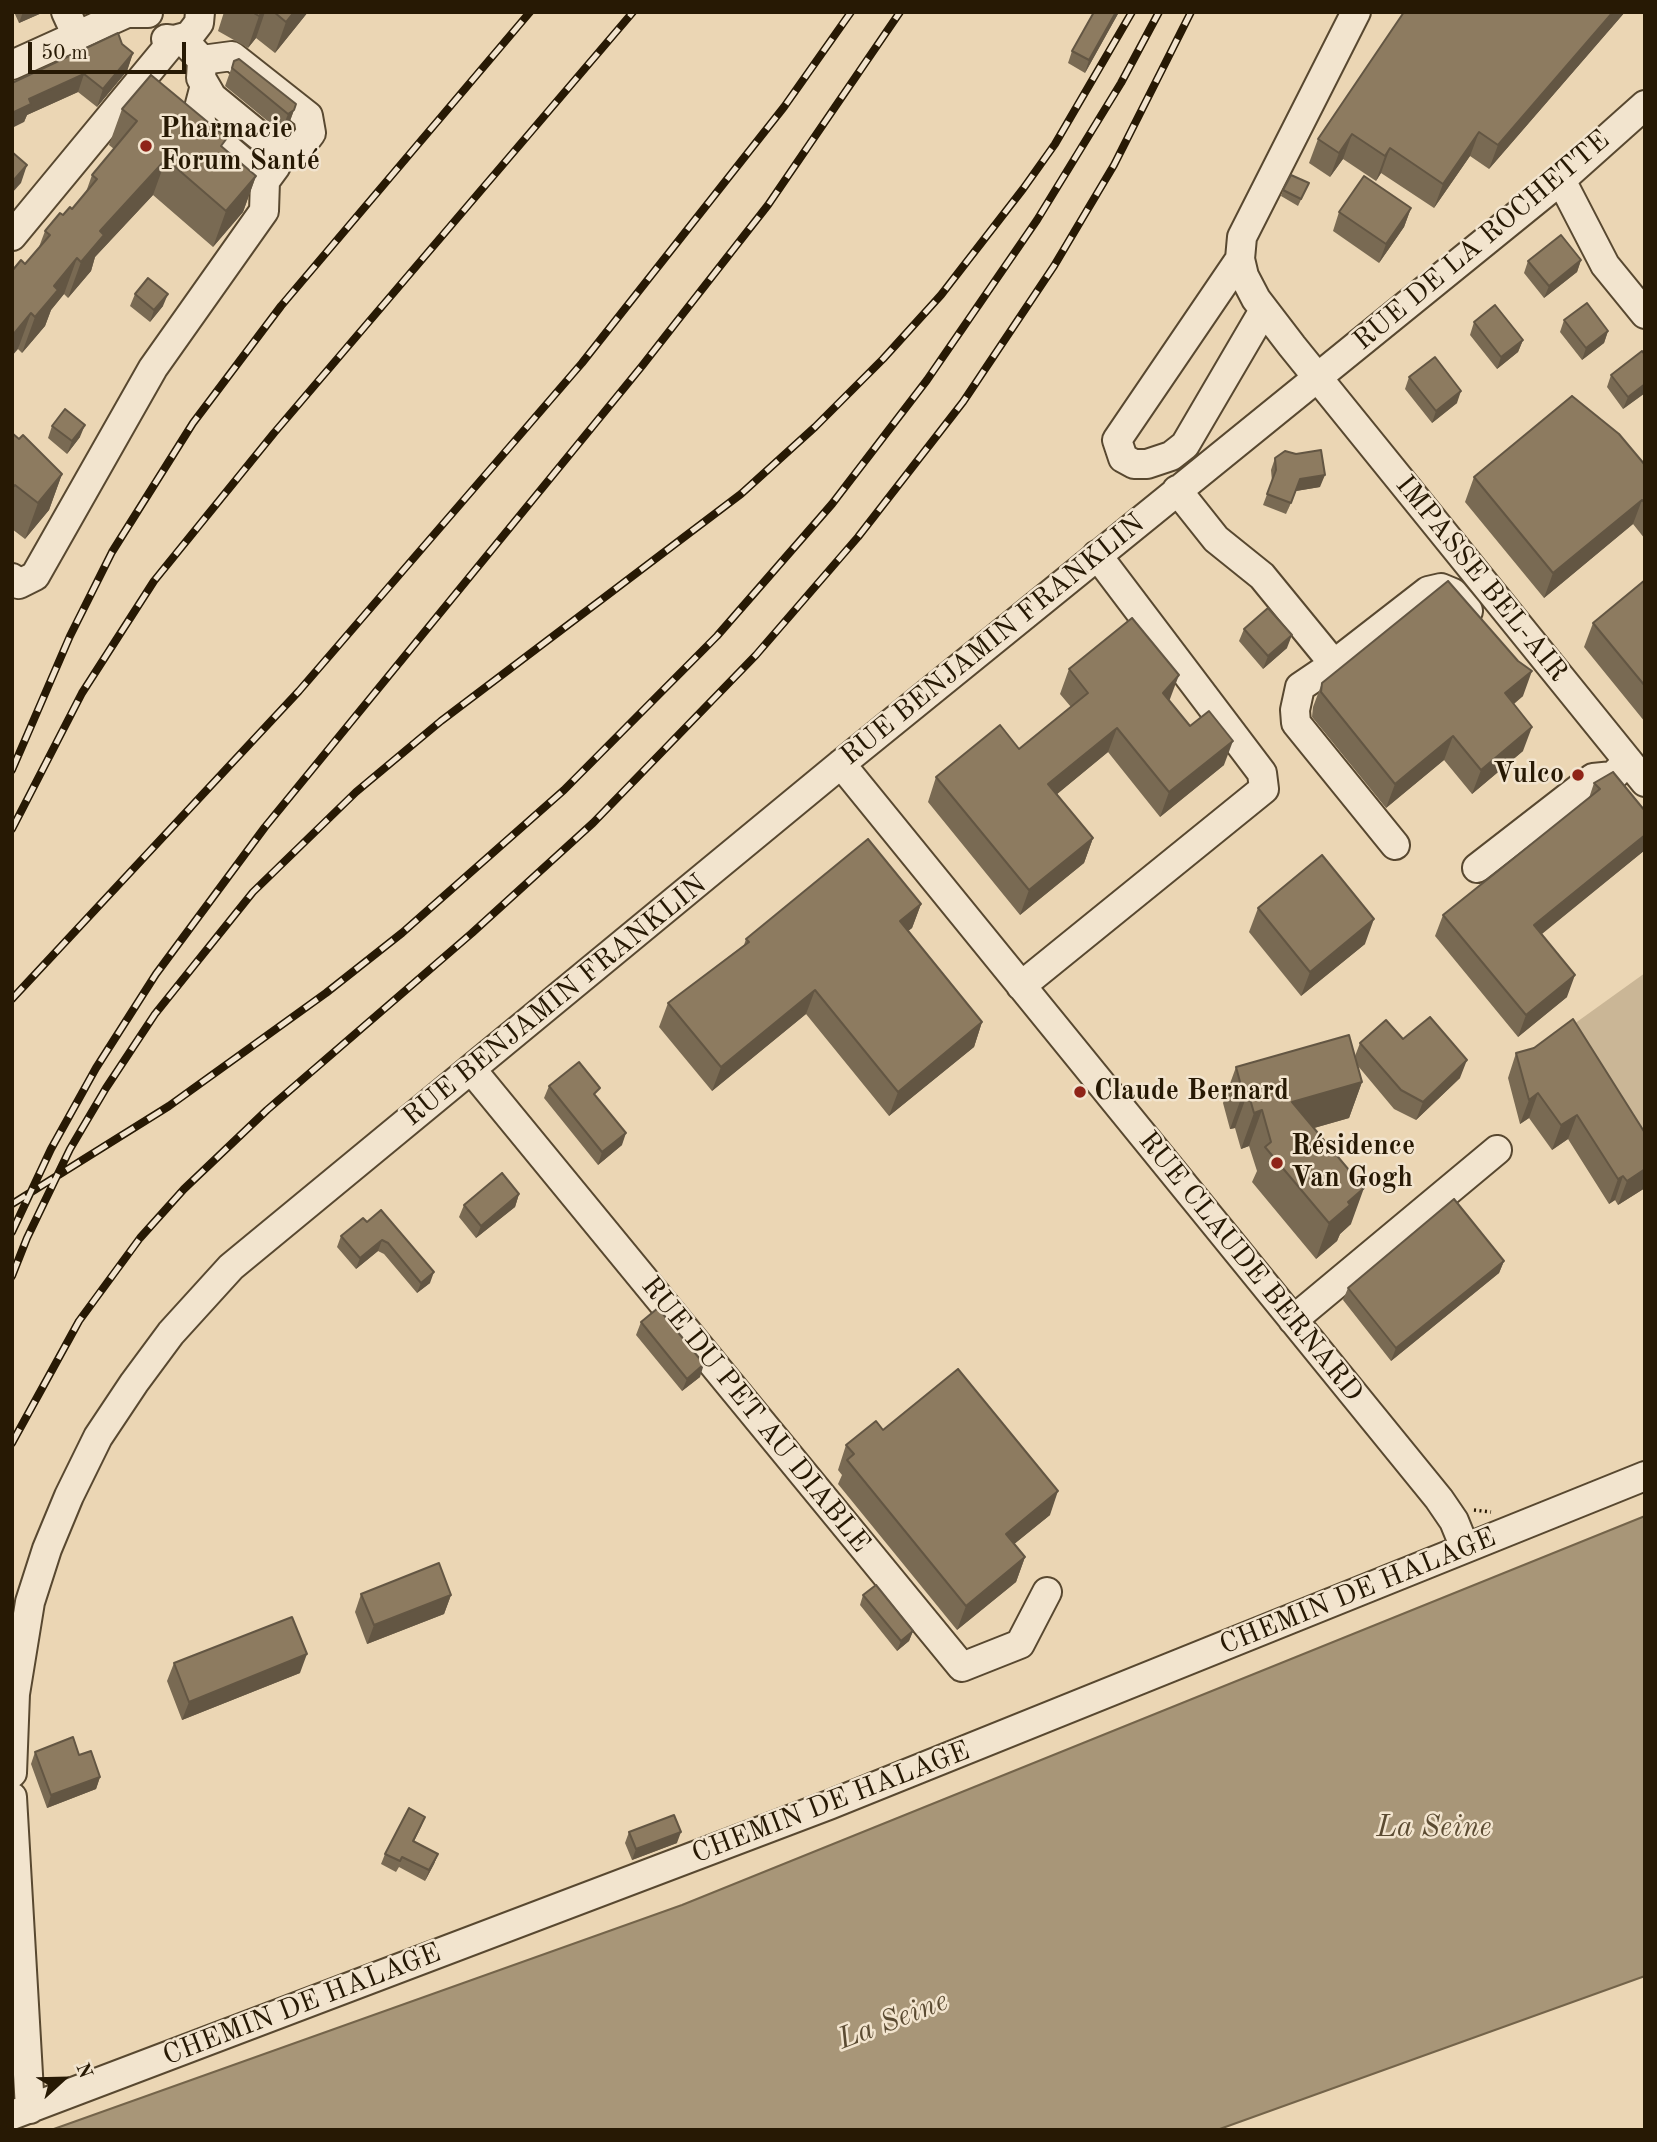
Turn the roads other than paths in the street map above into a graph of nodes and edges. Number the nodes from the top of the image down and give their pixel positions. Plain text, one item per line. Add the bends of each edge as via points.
1 (200, 12) edge
2 (1356, 12) edge
3 (148, 13) edge
4 (71, 24) edge
5 (178, 40) junction
6 (12, 65) edge
7 (204, 73) junction
8 (1645, 105) edge
9 (284, 156) junction
10 (1561, 180) junction
11 (265, 181) junction
12 (12, 236) edge
13 (1240, 258) junction
14 (1264, 310) junction
15 (1645, 314) edge
16 (1318, 376) junction
17 (1177, 490) junction
18 (1097, 555) junction
19 (12, 578) edge
20 (1487, 634) edge
21 (1334, 664) junction
22 (841, 764) junction
23 (1636, 771) edge
24 (1395, 845) dead end
25 (1477, 868) dead end
26 (1021, 986) junction
27 (471, 1069) junction
28 (1497, 1150) dead end
29 (1293, 1320) junction
30 (1645, 1476) edge
31 (1465, 1548) junction
32 (1047, 1592) dead end
33 (12, 1773) edge
34 (12, 1797) edge
35 (21, 2112) edge

1 - 5 street via 195,30
2 - 13 street via 1242,237
3 - 4 street
3 - 5 street via 158,35
4 - 6 street
5 - 7 street
5 - 12 street
7 - 9 street via 212,97
7 - 9 street via 232,55 308,116 311,133 299,149
7 - 11 street via 199,108 202,127
8 - 10 street, RUE DE LA ROCHETTE
9 - 11 street
10 - 15 street via 1605,265
10 - 16 street, RUE DE LA ROCHETTE
11 - 19 street via 264,211 153,368 35,576 19,584
13 - 14 street, IMPASSE BEL-AIR via 1244,276
13 - 14 street via 1117,440 1123,458 1147,464 1171,456 1185,445
14 - 16 street, IMPASSE BEL-AIR
16 - 17 street, RUE BENJAMIN FRANKLIN
16 - 23 street, IMPASSE BEL-AIR
17 - 18 street, RUE BENJAMIN FRANKLIN
17 - 21 street via 1216,539 1262,576
18 - 22 street, RUE BENJAMIN FRANKLIN
18 - 26 street via 1262,773 1264,789
20 - 21 street via 1453,593 1441,588 1428,591
21 - 24 street via 1300,687 1296,723
22 - 26 street, RUE CLAUDE BERNARD
22 - 27 street, RUE BENJAMIN FRANKLIN
23 - 25 street via 1593,778
26 - 29 street, RUE CLAUDE BERNARD
27 - 32 street, RUE DU PET AU DIABLE via 962,1667 1020,1644
27 - 33 street, RUE BENJAMIN FRANKLIN via 231,1268 171,1333 98,1437 47,1549 30,1602 15,1694
28 - 29 street
29 - 31 street, RUE CLAUDE BERNARD via 1439,1499
30 - 31 street, CHEMIN DE HALAGE
31 - 35 street, CHEMIN DE HALAGE via 842,1800
34 - 35 street

